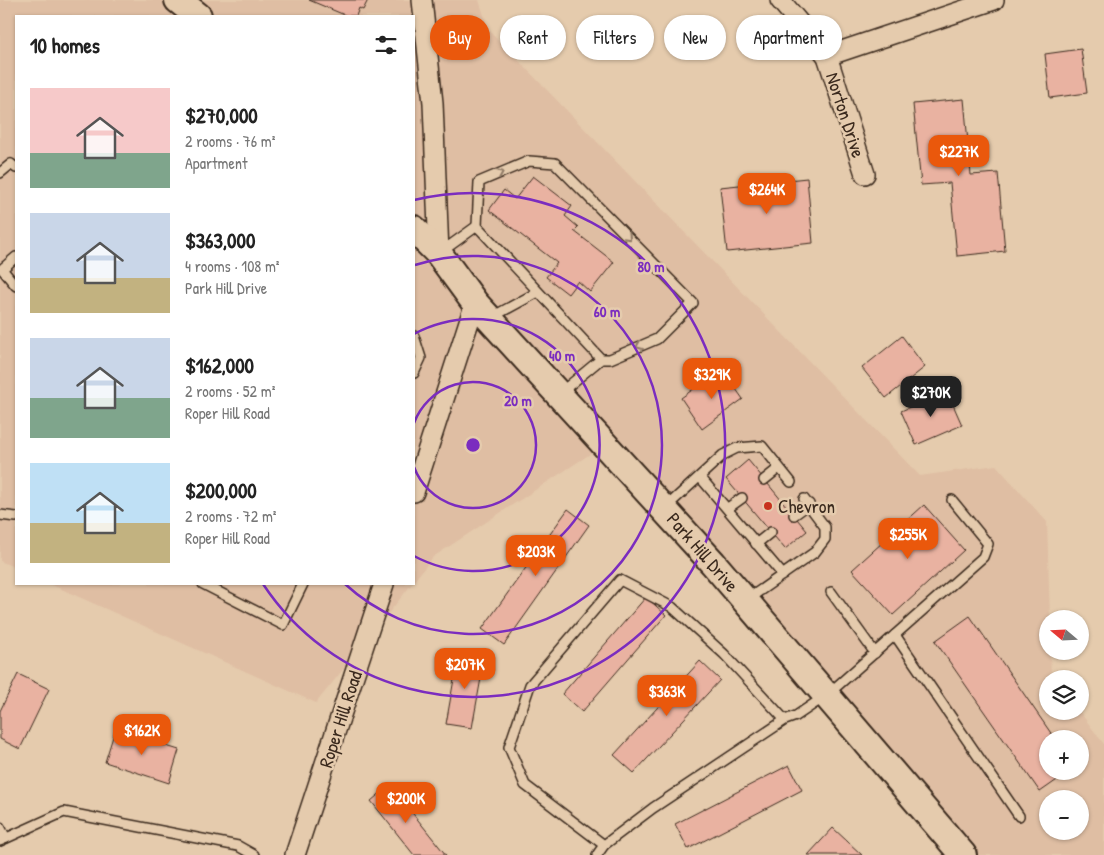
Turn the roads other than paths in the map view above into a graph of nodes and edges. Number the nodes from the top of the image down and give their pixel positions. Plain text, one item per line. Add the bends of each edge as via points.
1 (178, 0) edge
2 (422, 0) edge
3 (780, 0) edge
4 (994, 0) edge
5 (197, 15) edge
6 (793, 15) edge
7 (842, 51) edge
8 (828, 60) edge
9 (15, 167) edge
10 (0, 173) edge
11 (865, 174) dead end
12 (477, 226) junction
13 (415, 230) edge
14 (439, 254) junction
15 (15, 258) edge
16 (1, 268) edge
17 (15, 285) edge
18 (538, 292) junction
19 (482, 311) junction
20 (415, 339) edge
21 (601, 360) junction
22 (415, 372) edge
23 (558, 394) junction
24 (779, 468) junction
25 (700, 477) junction
26 (764, 480) dead end
27 (791, 482) dead end
28 (415, 489) edge
29 (742, 498) dead end
30 (952, 500) dead end
31 (664, 508) junction
32 (728, 508) junction
33 (0, 515) edge
34 (794, 515) dead end
35 (15, 517) edge
36 (771, 532) dead end
37 (756, 544) junction
38 (783, 574) junction
39 (205, 585) edge
40 (302, 585) edge
41 (384, 585) edge
42 (831, 592) dead end
43 (746, 601) junction
44 (895, 635) junction
45 (875, 653) junction
46 (827, 695) junction
47 (785, 720) junction
48 (1020, 816) dead end
49 (0, 827) edge
50 (3, 839) edge
51 (604, 845) junction
52 (254, 855) edge
53 (296, 855) edge
54 (597, 855) edge
55 (963, 855) edge

1 - 5 main road
2 - 14 street via 433,103
3 - 6 street, Norton Drive
4 - 7 street, Norton Drive
8 - 11 street, Norton Drive
9 - 10 lane via 11,164
12 - 14 lane
12 - 18 lane
12 -> 21 lane via 479,182 529,161 555,162 693,303 657,339
13 - 14 main road, Park Hill Drive
14 - 19 main road, Park Hill Drive
15 - 16 lane
16 - 17 lane
18 - 19 lane
18 - 21 lane
19 - 23 main road, Park Hill Drive
19 - 28 street
20 - 22 lane via 421,358
21 - 23 lane
23 - 31 main road, Park Hill Drive
24 - 25 lane via 762,446 736,448 723,455
24 - 26 lane
24 - 27 lane
25 - 31 lane
25 - 32 lane
29 - 32 lane
30 - 44 lane via 988,544 983,557
31 - 43 main road, Park Hill Drive
32 - 37 lane
33 - 35 lane
34 - 38 lane via 807,501 825,527 826,539 816,552
36 - 37 lane
37 - 38 lane
38 - 43 lane
39 - 40 lane via 282,625
41 - 53 street, Roper Hill Road
42 - 45 lane
43 - 46 main road, Park Hill Drive
44 - 45 lane
44 - 48 lane
45 - 46 lane
46 - 47 lane
46 - 55 main road, Park Hill Drive
47 - 51 lane via 653,808
47 - 51 lane via 724,654 672,607 620,580 530,685 509,747 525,785
49 - 50 lane
50 - 52 lane via 64,812 238,846
51 - 54 lane

